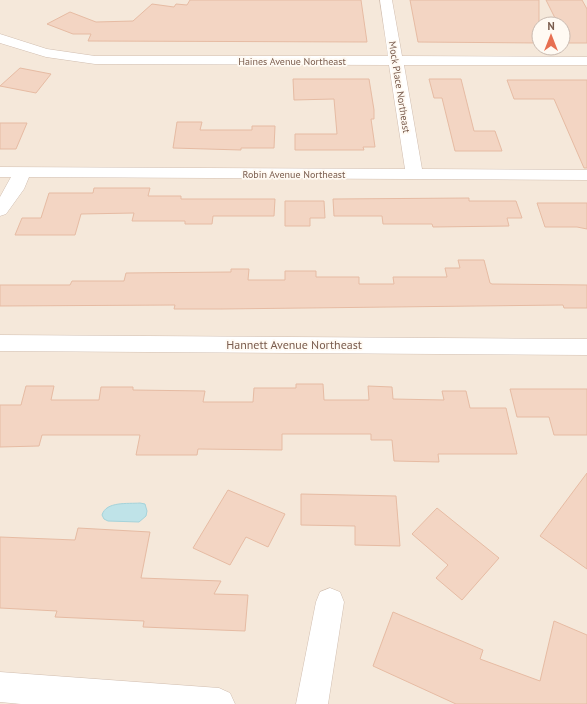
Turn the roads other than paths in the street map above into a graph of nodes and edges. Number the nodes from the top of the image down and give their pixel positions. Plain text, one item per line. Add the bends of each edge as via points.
1 (386, 0) edge
2 (0, 38) edge
3 (397, 61) junction
4 (587, 61) edge
5 (0, 172) edge
6 (22, 172) junction
7 (414, 174) junction
8 (587, 176) edge
9 (0, 210) edge
10 (0, 343) edge
11 (587, 347) edge
12 (330, 602) dead end
13 (0, 687) edge
14 (219, 704) edge
15 (312, 704) edge

1 - 3 street, Mock Place Northeast
2 - 3 street, Haines Avenue Northeast via 28,49 61,57 95,60
3 - 4 street, Haines Avenue Northeast
3 - 7 street, Mock Place Northeast
5 - 6 street, Robin Avenue Northeast
6 - 7 street, Robin Avenue Northeast
6 - 9 street via 15,189
7 - 8 street, Robin Avenue Northeast
10 - 11 street, Hannett Avenue Northeast
12 - 15 street
13 - 14 street

